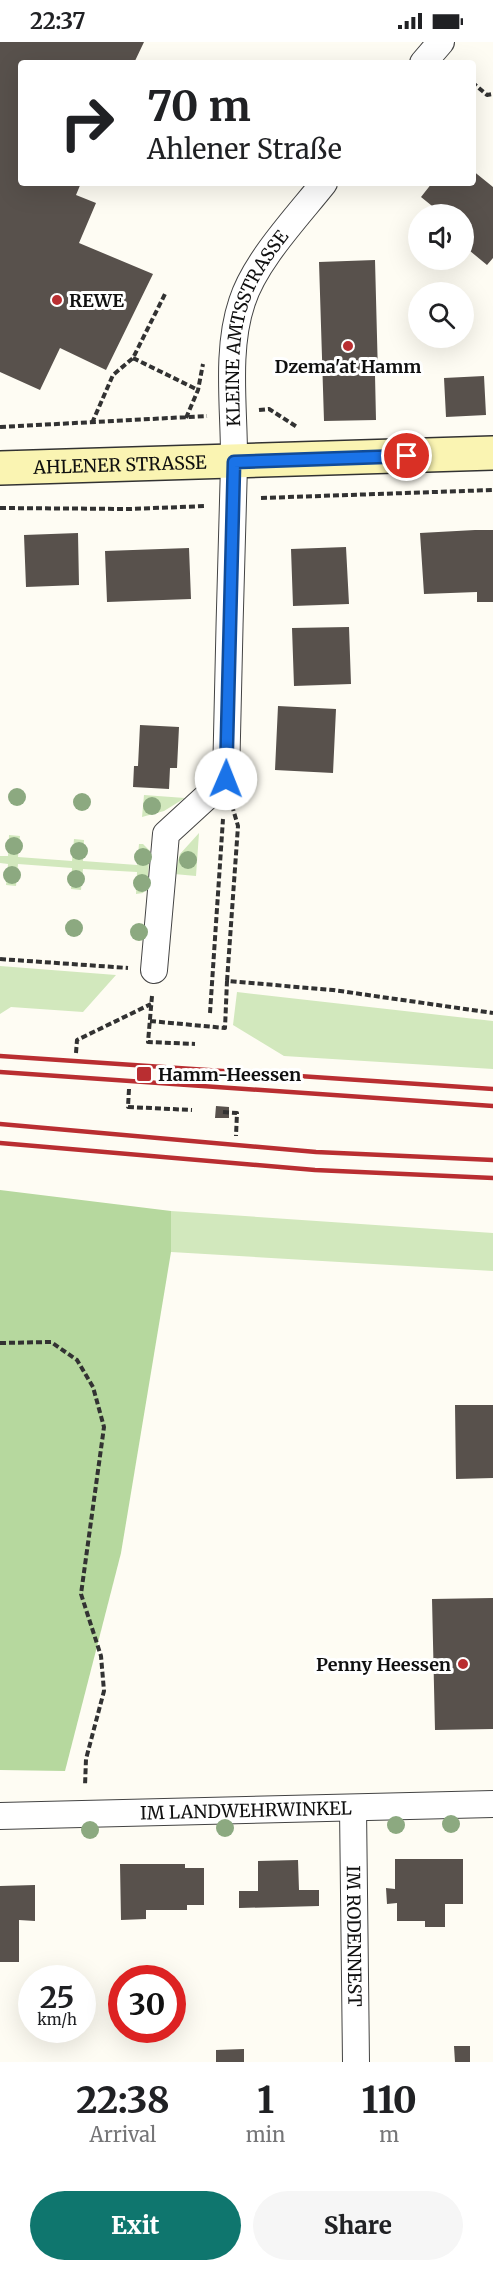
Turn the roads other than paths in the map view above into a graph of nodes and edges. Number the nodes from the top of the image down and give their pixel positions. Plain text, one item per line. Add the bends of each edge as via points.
1 (441, 42) edge
2 (426, 60) edge
3 (322, 186) edge
4 (493, 453) edge
5 (234, 462) junction
6 (0, 468) edge
7 (154, 970) road end
8 (493, 1804) edge
9 (353, 1808) junction
10 (0, 1816) edge
11 (356, 2062) edge

1 - 2 street
3 - 5 street, KLEINE AMTSSTRASSE via 255,271 242,302 232,379
4 - 5 main road, AHLENER STRASSE
5 - 6 main road, AHLENER STRASSE
5 - 7 street, KLEINE AMTSSTRASSE via 226,779 166,834
8 - 9 street, IM LANDWEHRWINKEL
9 - 10 street, IM LANDWEHRWINKEL
9 - 11 street, IM RODENNEST

